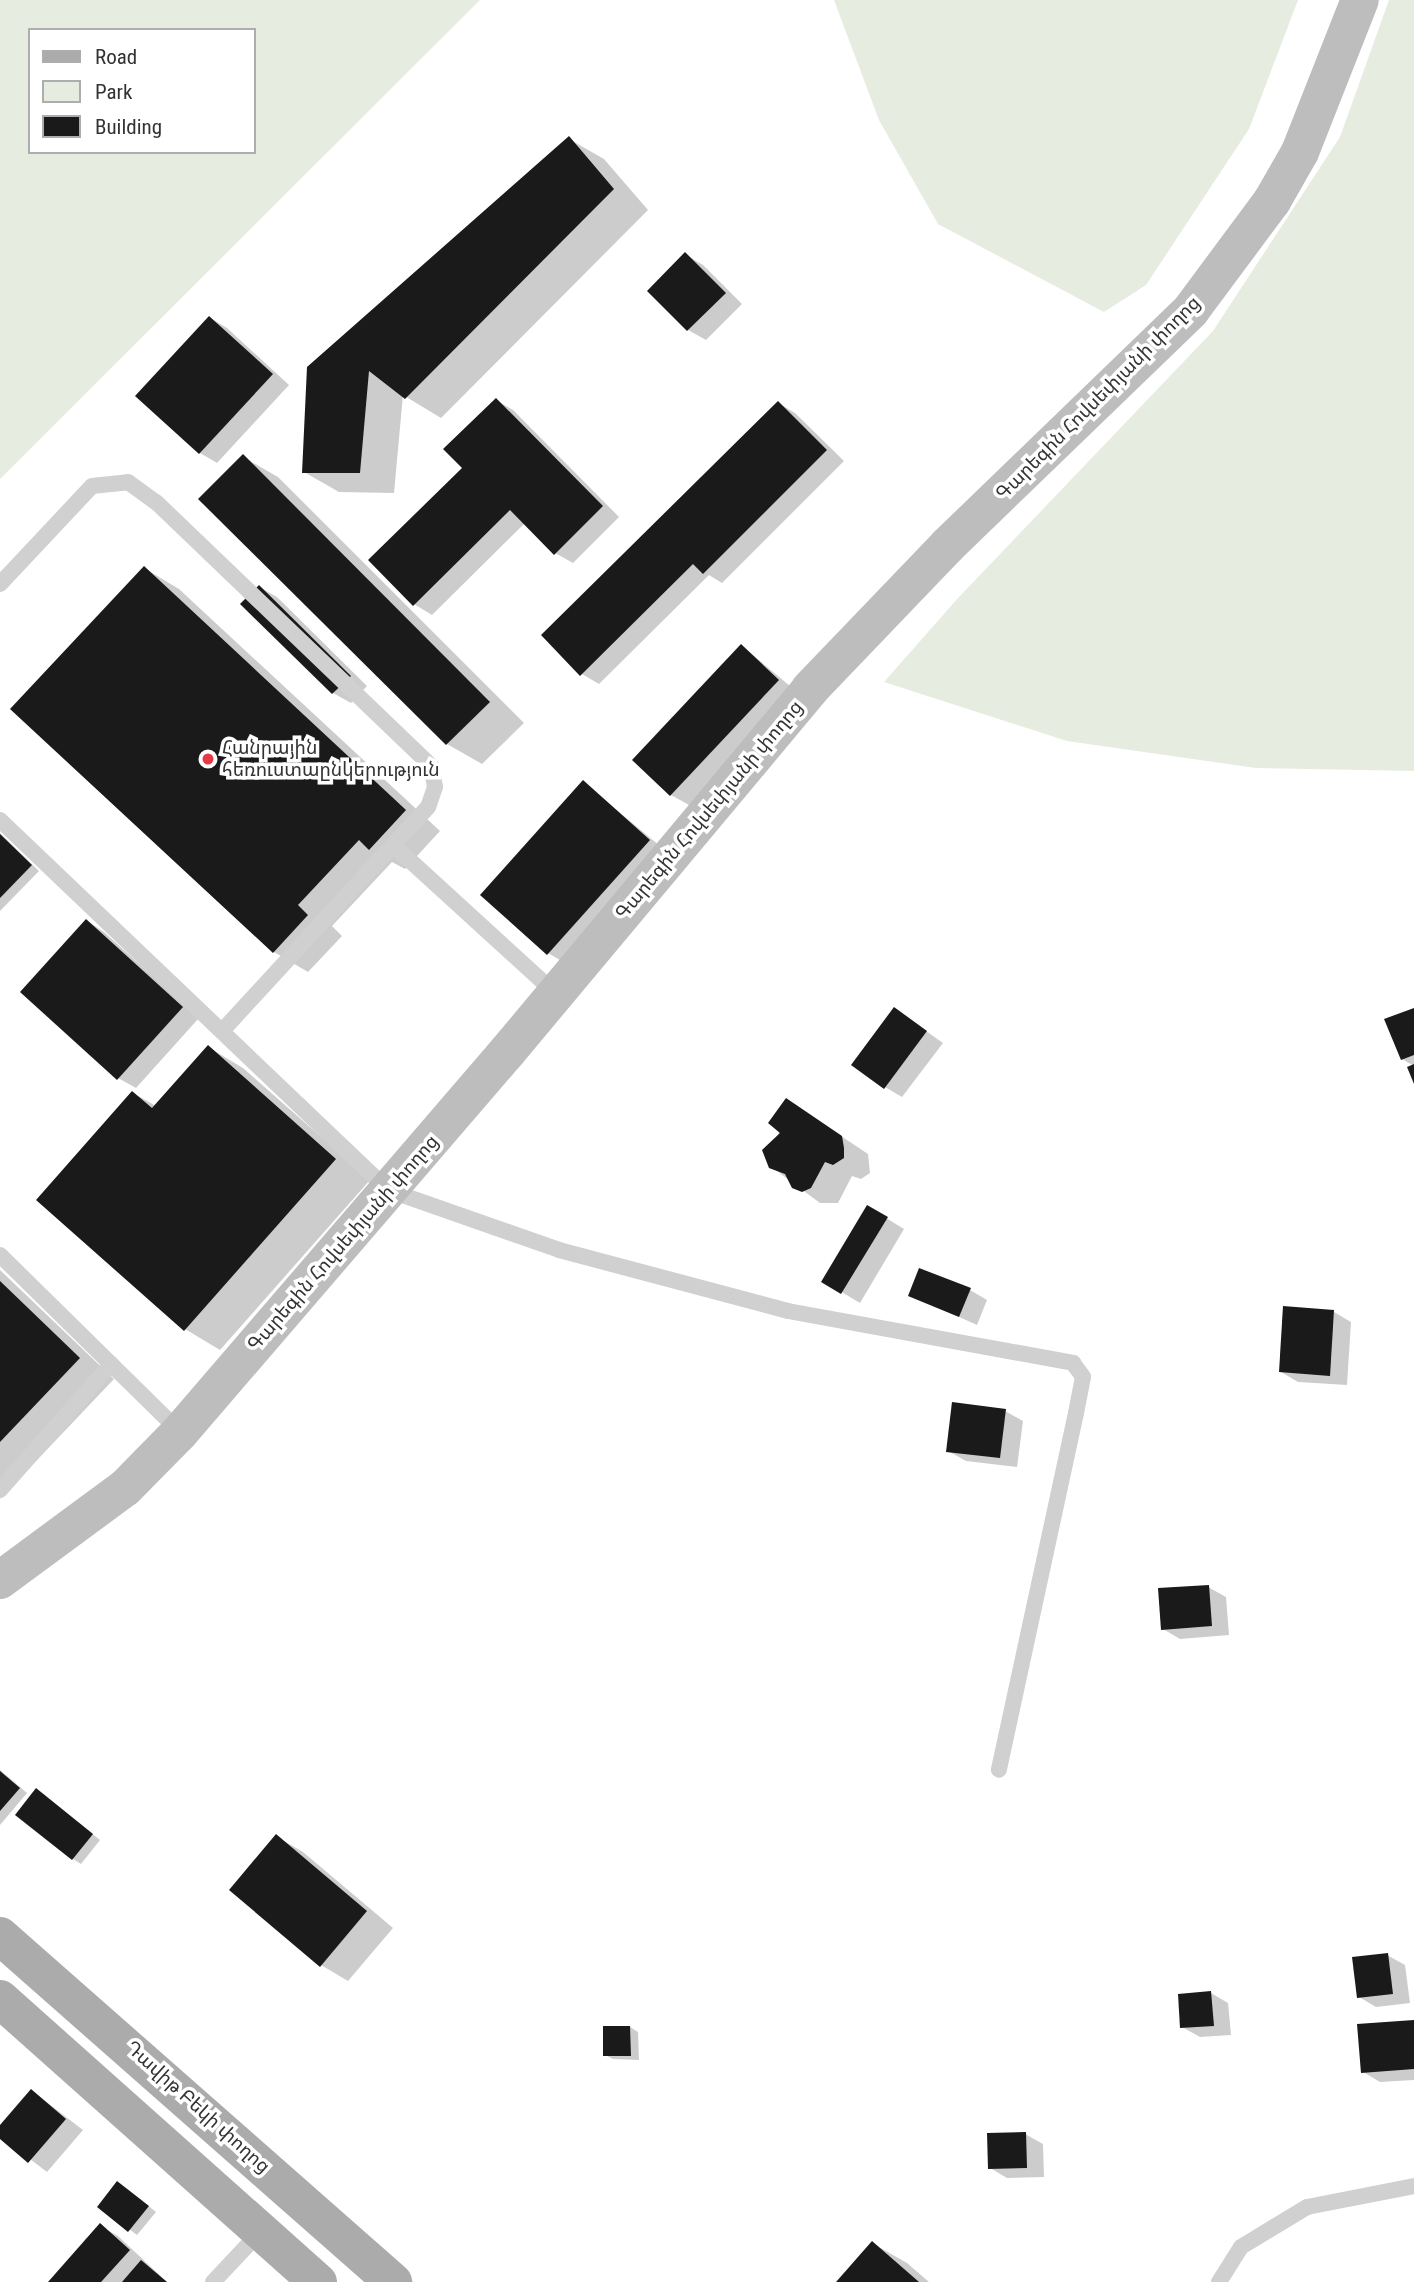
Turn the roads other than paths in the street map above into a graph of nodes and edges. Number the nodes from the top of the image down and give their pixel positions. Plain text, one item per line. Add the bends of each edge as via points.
1 (1360, 0) edge
2 (0, 584) edge
3 (0, 820) edge
4 (393, 845) junction
5 (556, 994) junction
6 (223, 1030) junction
7 (388, 1190) junction
8 (0, 1255) edge
9 (111, 1364) junction
10 (180, 1432) junction
11 (0, 1490) edge
12 (0, 1580) edge
13 (999, 1770) dead end
14 (0, 1936) edge
15 (0, 1999) edge
16 (1414, 2186) edge
17 (261, 2231) junction
18 (212, 2282) edge
19 (318, 2282) edge
20 (393, 2282) edge
21 (1219, 2282) edge

1 - 5 main road, Գարեգին Հովսեփյանի փողոց via 1300,152 1272,201 1191,310 850,644
2 - 4 lane via 92,486 128,482 166,511 431,766 435,787 428,807
3 - 6 lane
4 - 5 lane
4 - 6 lane
5 - 7 main road, Գարեգին Հովսեփյանի փողոց
6 - 7 lane
7 - 10 main road, Գարեգին Հովսեփյանի փողոց
7 - 13 lane via 559,1250 788,1311 1073,1363 1083,1377 1079,1401
8 - 9 lane
9 - 10 lane
9 - 11 lane
10 - 12 main road, Գարեգին Հովսեփյանի փողոց via 125,1489
14 - 20 main road, Դավիթ Բեկի փողոց
15 - 17 main road
16 - 21 lane via 1307,2207 1241,2247
17 - 18 lane
17 - 19 main road

